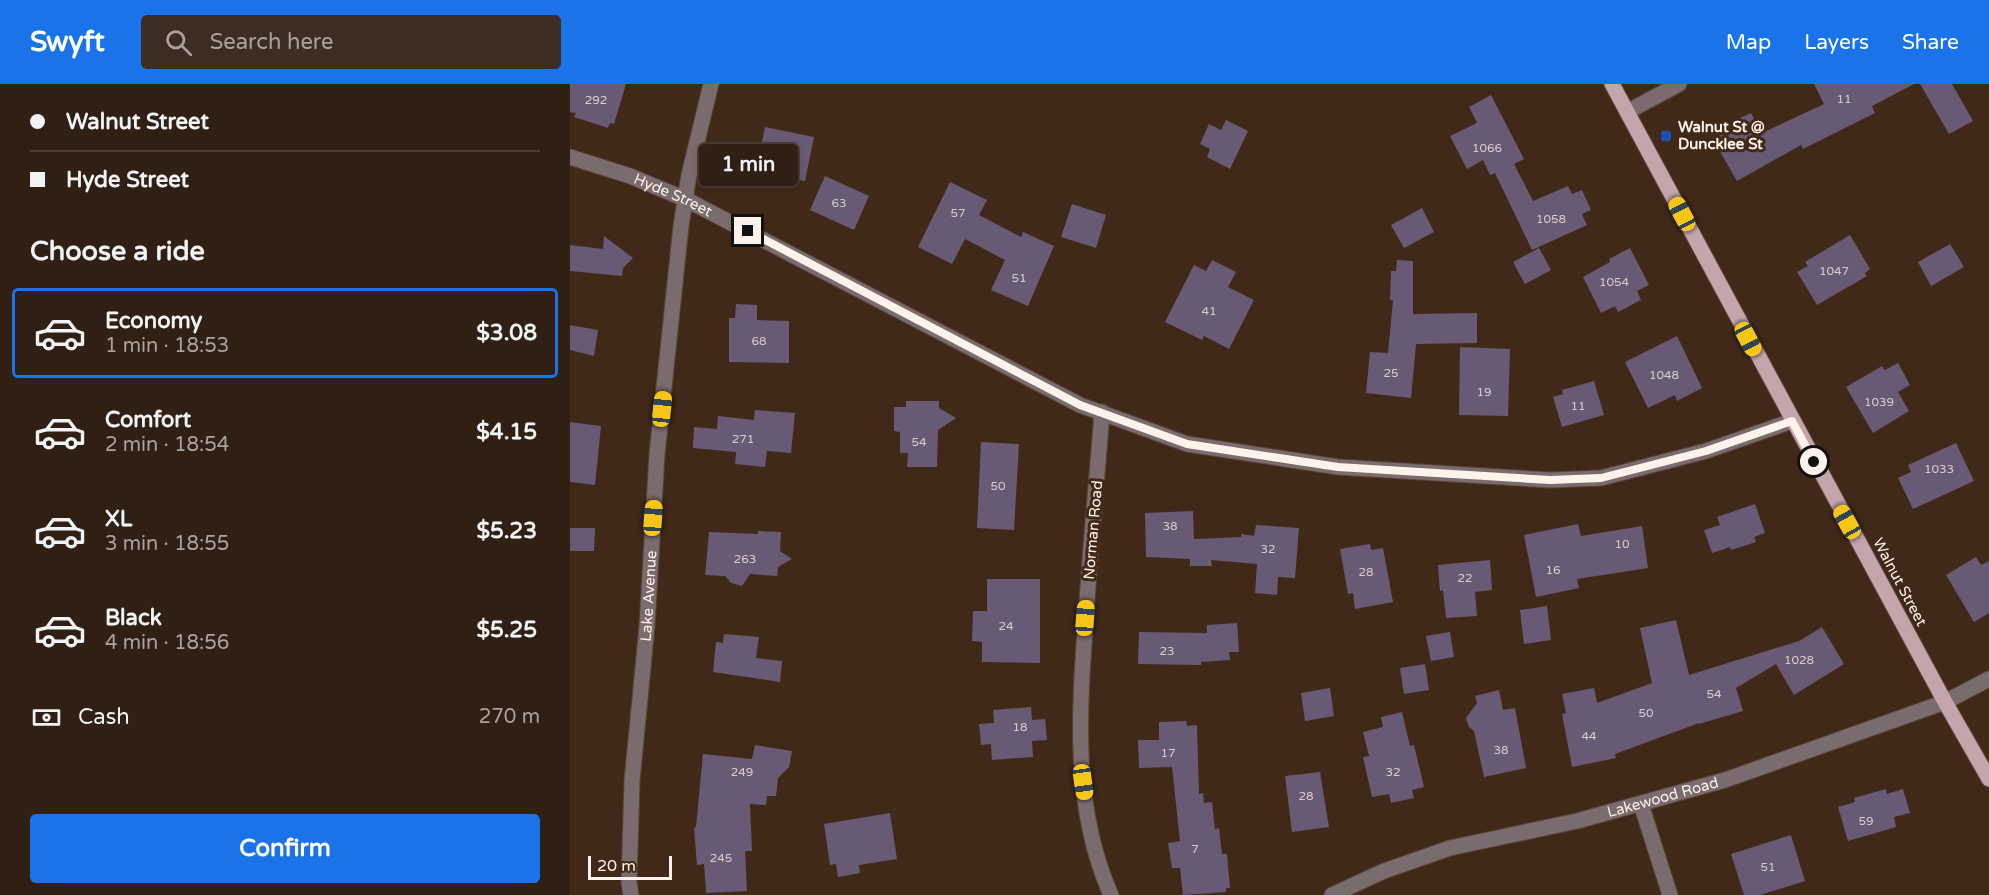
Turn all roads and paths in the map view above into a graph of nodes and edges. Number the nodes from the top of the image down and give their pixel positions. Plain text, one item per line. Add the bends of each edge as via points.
1 (711, 84) edge
2 (1612, 84) edge
3 (1679, 84) edge
4 (1627, 112) junction
5 (570, 157) edge
6 (685, 199) junction
7 (1102, 412) junction
8 (1792, 421) junction
9 (1989, 679) edge
10 (1945, 702) junction
11 (1989, 779) edge
12 (1641, 804) junction
13 (631, 895) edge
14 (1111, 895) edge
15 (1332, 895) edge
16 (1670, 895) edge

1 - 6 street, Lake Avenue
2 - 4 main road, Walnut Street
3 - 4 street
4 - 8 main road, Walnut Street
5 - 6 street, Hyde Street
6 - 7 street, Hyde Street via 1008,369
6 - 13 street, Lake Avenue via 657,454 633,781
7 - 8 street, Hyde Street via 1187,444 1338,467 1550,480 1601,478 1706,451
7 - 14 street, Norman Road via 1080,698 1083,782 1091,840
8 - 10 main road, Walnut Street
9 - 10 street, Lakewood Road
10 - 11 main road, Walnut Street
10 - 12 street, Lakewood Road via 1725,780
12 - 15 street, Lakewood Road via 1450,848 1384,871
12 - 16 street

